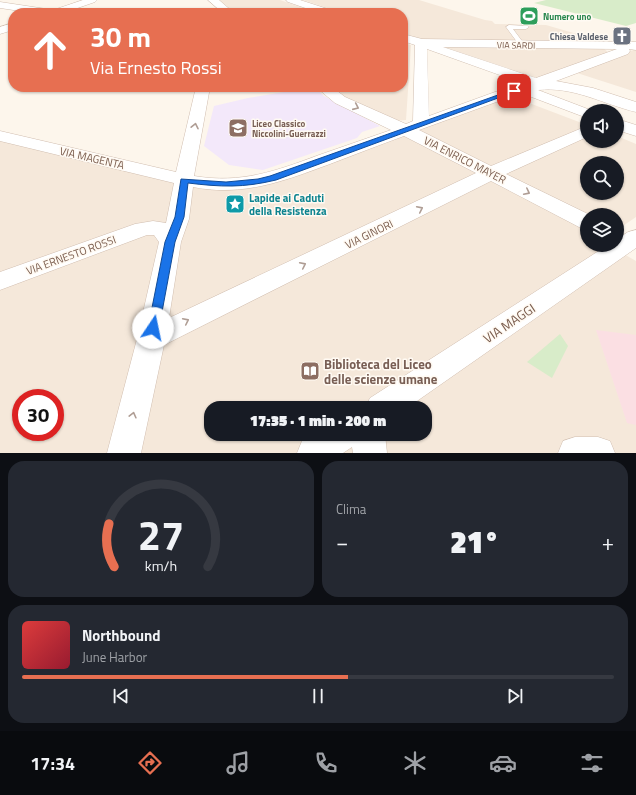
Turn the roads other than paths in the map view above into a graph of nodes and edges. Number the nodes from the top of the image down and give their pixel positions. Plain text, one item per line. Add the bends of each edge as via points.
1 (92, 0) edge
2 (213, 0) edge
3 (291, 0) edge
4 (0, 5) edge
5 (20, 8) edge
6 (69, 8) edge
7 (223, 8) edge
8 (315, 8) edge
9 (526, 27) dead end
10 (408, 40) edge
11 (522, 45) junction
12 (420, 46) junction
13 (636, 47) edge
14 (526, 87) junction
15 (202, 92) edge
16 (330, 92) edge
17 (636, 107) edge
18 (580, 110) edge
19 (413, 127) junction
20 (624, 127) edge
21 (636, 131) edge
22 (580, 134) edge
23 (0, 136) edge
24 (493, 174) junction
25 (184, 190) junction
26 (580, 218) edge
27 (143, 229) junction
28 (629, 241) edge
29 (170, 242) junction
30 (0, 281) edge
31 (151, 339) junction
32 (391, 401) edge
33 (332, 441) edge
34 (369, 441) edge
35 (124, 453) edge
36 (314, 453) edge
37 (370, 453) edge
38 (576, 453) edge
39 (598, 453) edge

1 - 6 street
2 - 7 street
3 - 8 street
4 - 5 street
9 - 11 lane via 508,27
10 - 12 street
11 - 12 street, VIA SARDI via 438,43
11 - 13 street, VIA SARDI
12 - 14 street
12 - 19 street
13 - 14 street
14 - 17 street via 557,85
14 - 18 street
14 - 19 street
25 -> 15 street
16 -> 19 street, VIA ENRICO MAYER via 340,100
19 - 24 street, VIA ENRICO MAYER
19 - 25 street via 258,182
20 - 21 street
22 - 24 street, VIA GINORI
23 - 25 street, VIA MAGENTA
24 -> 26 street, VIA ENRICO MAYER
31 -> 24 street, VIA GINORI
25 - 27 street, VIA ERNESTO ROSSI via 166,219
25 - 29 street via 177,228
27 - 29 street, VIA ERNESTO ROSSI via 162,229
27 - 30 street, VIA ERNESTO ROSSI
28 - 32 street, VIA MAGGI
29 - 31 street
35 -> 31 street
33 - 36 street
34 - 37 street
38 - 39 street

